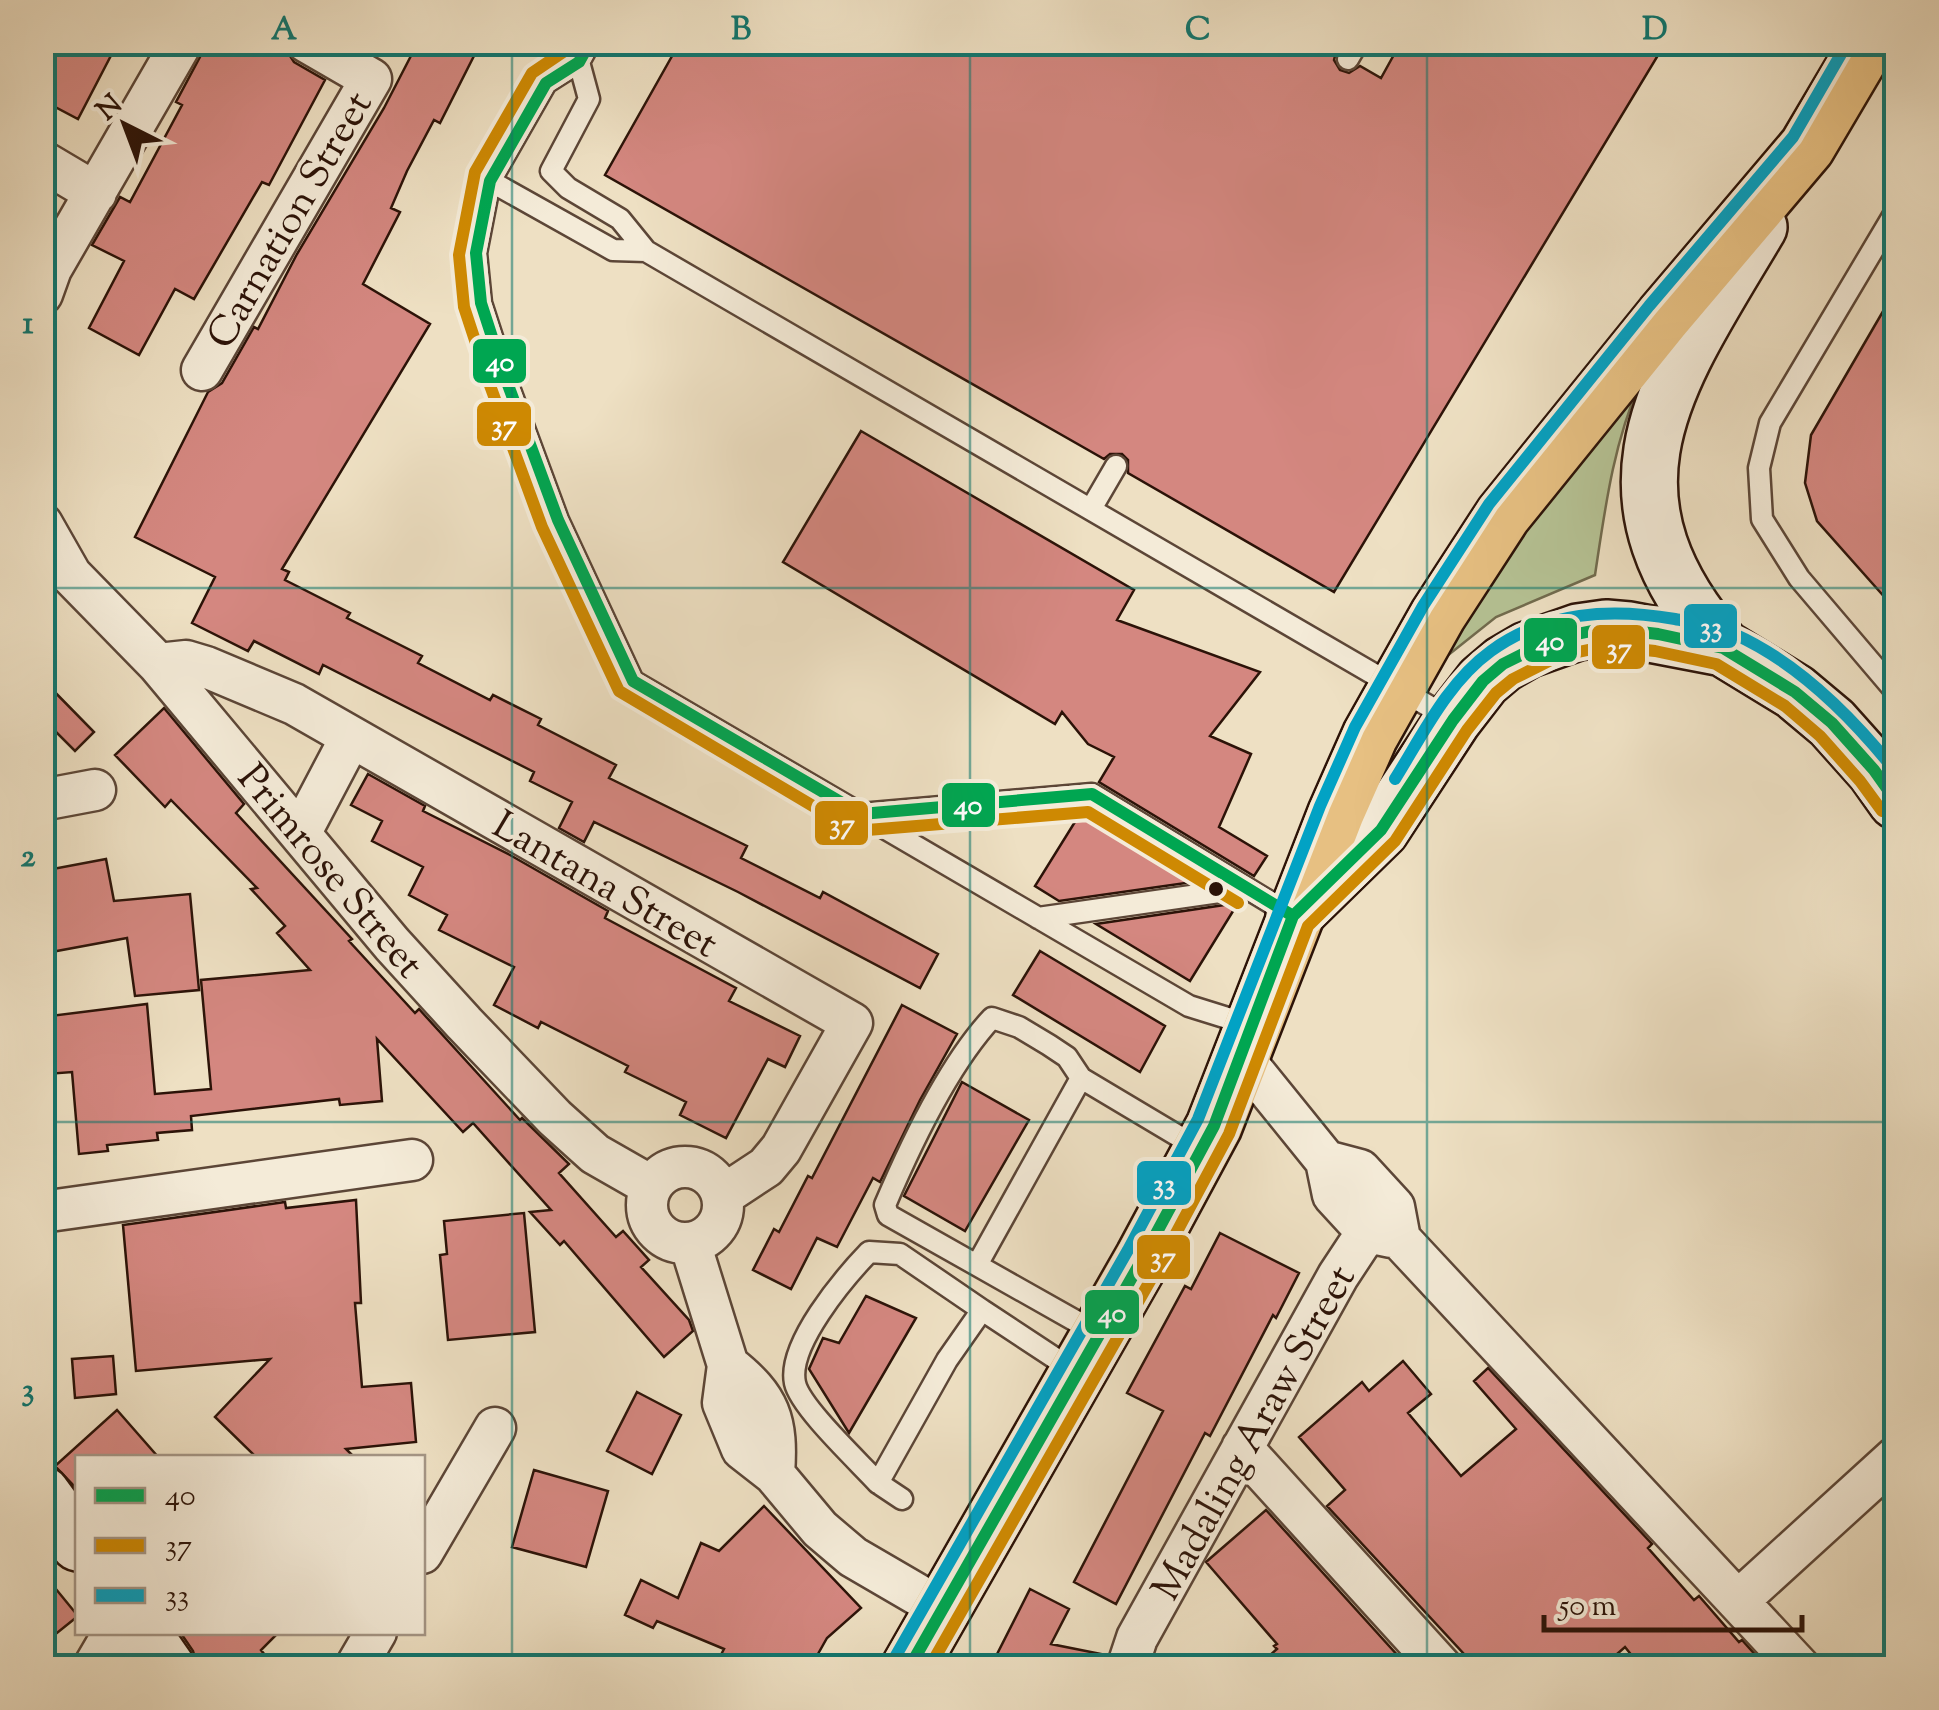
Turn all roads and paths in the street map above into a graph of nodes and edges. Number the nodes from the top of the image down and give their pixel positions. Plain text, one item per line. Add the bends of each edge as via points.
1 (182, 42) edge
2 (307, 42) edge
3 (590, 42) edge
4 (1869, 42) edge
5 (579, 62) junction
6 (1807, 148) junction
7 (42, 161) edge
8 (490, 181) junction
9 (96, 193) junction
10 (1896, 211) edge
11 (646, 252) junction
12 (42, 294) edge
13 (202, 370) dead end
14 (1116, 466) dead end
15 (1091, 509) junction
16 (42, 524) edge
17 (1723, 648) junction
18 (158, 664) junction
19 (1396, 686) junction
20 (1896, 692) edge
21 (1453, 720) junction
22 (351, 737) junction
23 (95, 790) dead end
24 (42, 800) edge
25 (1896, 800) edge
26 (861, 814) junction
27 (301, 832) junction
28 (1247, 888) junction
29 (1293, 916) junction
30 (1038, 918) junction
31 (1246, 1041) junction
32 (1081, 1078) junction
33 (1200, 1150) junction
34 (412, 1160) dead end
35 (651, 1186) junction
36 (722, 1196) junction
37 (42, 1212) edge
38 (1387, 1226) junction
39 (690, 1243) junction
40 (977, 1266) junction
41 (982, 1310) junction
42 (1088, 1353) junction
43 (495, 1428) dead end
44 (1242, 1448) junction
45 (1896, 1457) edge
46 (878, 1483) junction
47 (42, 1494) edge
48 (902, 1498) dead end
49 (75, 1539) edge
50 (425, 1547) edge
51 (1739, 1600) junction
52 (944, 1610) junction
53 (112, 1635) edge
54 (144, 1635) edge
55 (374, 1635) edge
56 (93, 1668) edge
57 (167, 1668) edge
58 (355, 1668) edge
59 (909, 1668) edge
60 (1127, 1668) edge
61 (1442, 1668) edge
62 (1800, 1668) edge

1 - 9 street
2 - 13 street, Carnation Street via 371,79
3 - 5 lane
4 - 6 main road
5 - 8 lane via 546,83
5 - 11 lane via 589,99 551,171 620,219
6 - 17 main road via 1688,348 1652,441 1648,493 1658,544 1681,594
6 - 19 main road via 1503,516
7 - 9 street
8 - 11 lane via 613,250
8 - 26 lane via 476,253 481,303 558,520 633,681
9 - 12 street
10 - 20 lane via 1770,423 1759,468 1762,518 1790,563
11 - 15 lane
14 - 15 lane
15 - 19 lane
16 - 18 street, Primrose Street via 71,575
17 - 21 main road via 1606,628 1553,639 1502,664
17 - 25 main road via 1832,723
18 - 22 street, Lantana Street via 206,666
18 - 27 street, Primrose Street
19 - 21 lane
19 - 29 main road
21 - 29 main road via 1381,830
22 - 27 street
22 - 36 street, Lantana Street via 852,1024 781,1149
23 - 24 street
26 - 28 lane via 1092,794
26 - 30 lane
27 - 35 street, Primrose Street via 392,944 555,1118 595,1154
28 - 29 lane
28 - 30 lane
29 - 31 main road
30 - 31 lane
31 - 33 main road
31 - 38 street via 1326,1160 1360,1170
32 - 33 lane
32 - 40 lane
32 - 40 lane via 1067,1057 1019,1026 992,1018 969,1042 885,1205 888,1215
33 - 42 main road
34 - 37 street
35 - 36 street via 661,1174 690,1166 716,1182
35 - 39 street via 648,1219 673,1242
36 - 39 street via 717,1226
38 - 44 street, Madaling Araw Street via 1321,1303
38 - 51 street
39 - 52 street via 728,1365 722,1402 742,1448 853,1557
40 - 42 lane
41 - 42 lane
41 - 46 lane
41 - 46 lane via 900,1254 868,1252 796,1353 794,1382 803,1401
42 - 52 main road
43 - 50 street
44 - 60 street, Madaling Araw Street via 1137,1638
44 - 61 street
45 - 51 street
46 - 48 lane
47 - 49 main road
51 - 62 street
52 - 59 main road
53 - 56 street
54 - 57 main road
55 - 58 street

